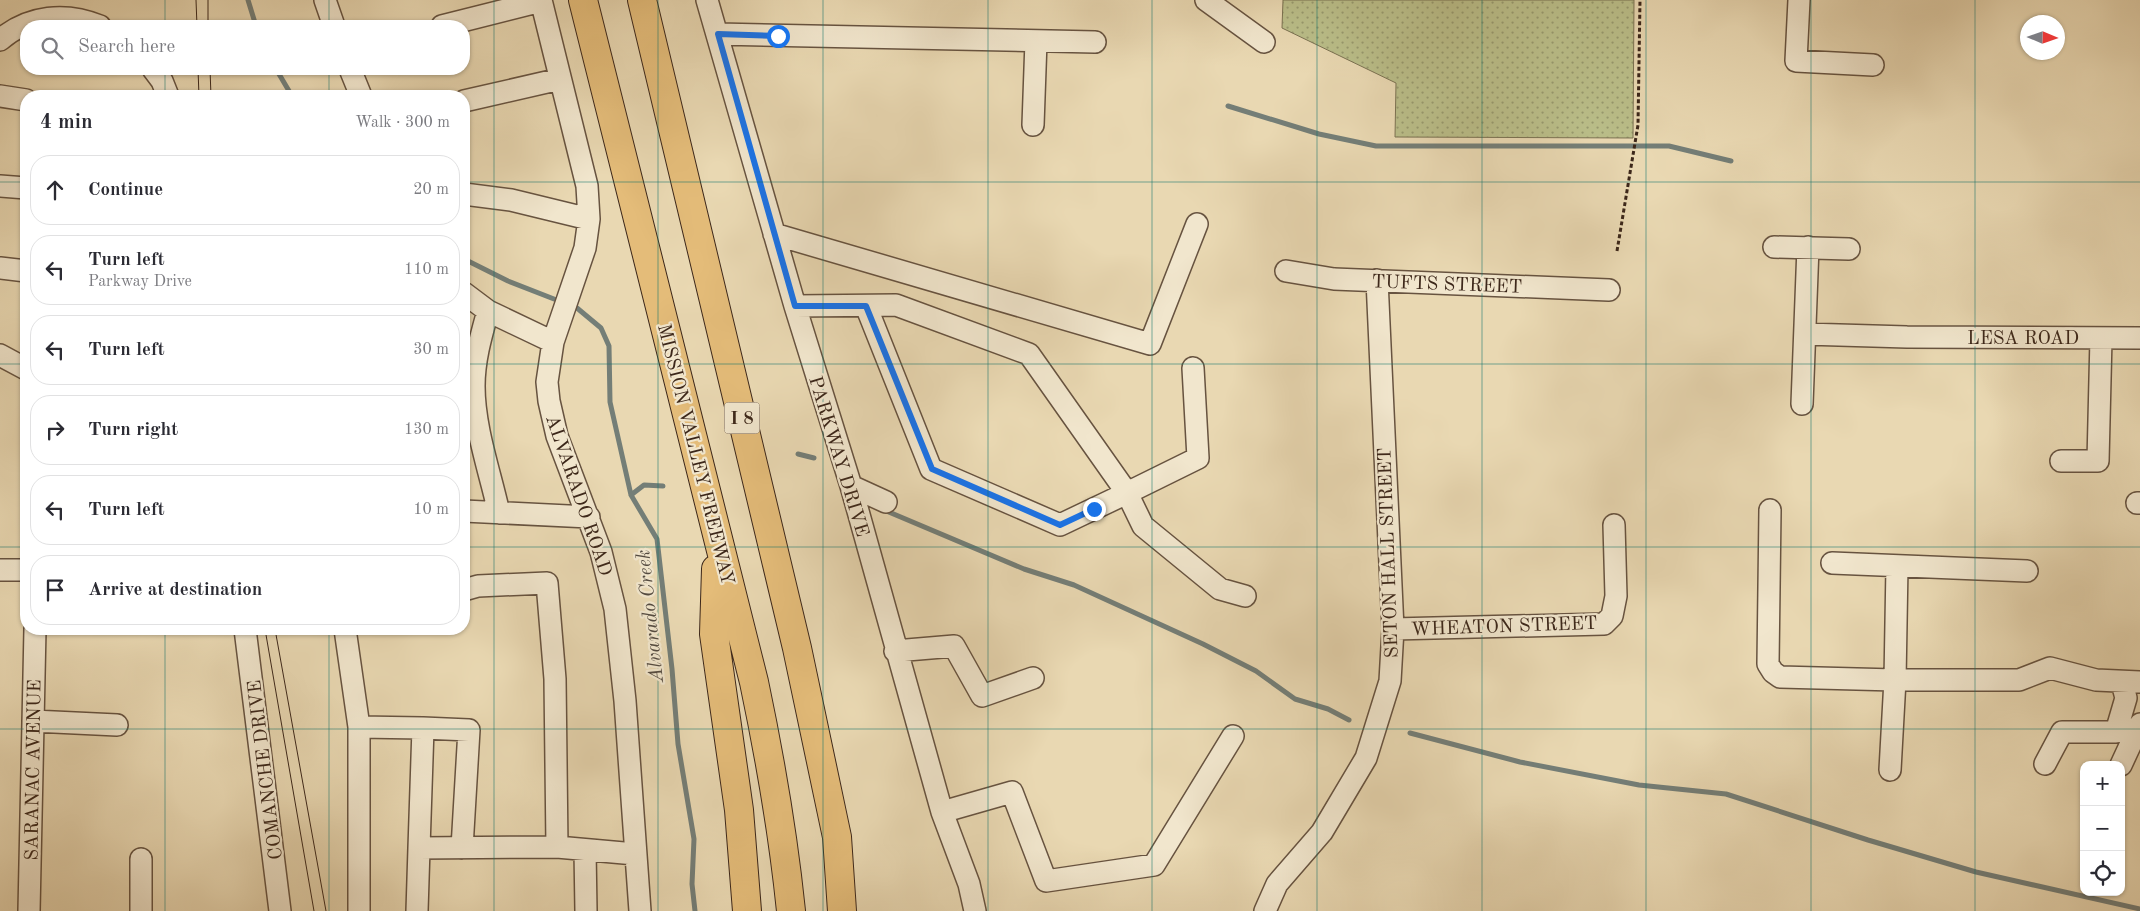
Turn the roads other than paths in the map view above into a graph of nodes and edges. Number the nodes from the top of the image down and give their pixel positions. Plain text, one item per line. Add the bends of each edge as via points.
1 (325, 0) edge
2 (541, 0) edge
3 (583, 0) edge
4 (642, 0) edge
5 (707, 0) edge
6 (1206, 0) edge
7 (1799, 0) edge
8 (37, 20) edge
9 (81, 20) edge
10 (332, 20) edge
11 (465, 20) edge
12 (20, 27) edge
13 (718, 34) junction
14 (0, 40) edge
15 (1036, 41) junction
16 (1095, 42) dead end
17 (1264, 42) dead end
18 (1873, 65) dead end
19 (156, 75) edge
20 (352, 75) edge
21 (560, 79) junction
22 (165, 90) edge
23 (359, 90) edge
24 (0, 96) edge
25 (20, 99) edge
26 (470, 100) edge
27 (1033, 125) dead end
28 (0, 186) edge
29 (20, 188) edge
30 (470, 195) edge
31 (589, 219) junction
32 (1197, 224) dead end
33 (774, 234) junction
34 (1774, 247) dead end
35 (1808, 247) junction
36 (1849, 249) dead end
37 (0, 268) edge
38 (20, 270) edge
39 (1286, 271) dead end
40 (1377, 280) junction
41 (1610, 290) dead end
42 (470, 297) edge
43 (795, 306) junction
44 (866, 306) junction
45 (497, 315) junction
46 (1804, 334) junction
47 (2101, 338) junction
48 (2140, 338) edge
49 (553, 342) junction
50 (0, 356) edge
51 (20, 366) edge
52 (1194, 368) dead end
53 (1802, 404) dead end
54 (2061, 461) dead end
55 (851, 486) junction
56 (1127, 493) junction
57 (886, 502) dead end
58 (1770, 510) dead end
59 (470, 512) edge
60 (499, 513) junction
61 (589, 517) junction
62 (1614, 526) dead end
63 (717, 535) junction
64 (1832, 563) dead end
65 (1897, 566) junction
66 (0, 570) edge
67 (20, 570) edge
68 (2027, 571) dead end
69 (470, 588) edge
70 (1246, 596) dead end
71 (1393, 630) junction
72 (35, 635) edge
73 (246, 635) edge
74 (346, 635) edge
75 (895, 651) junction
76 (1033, 678) dead end
77 (1895, 680) junction
78 (2131, 683) edge
79 (33, 721) junction
80 (117, 724) dead end
81 (2140, 724) edge
82 (359, 727) junction
83 (422, 728) junction
84 (1233, 736) dead end
85 (2123, 761) edge
86 (2045, 764) dead end
87 (1890, 770) dead end
88 (942, 812) junction
89 (837, 838) junction
90 (557, 847) junction
91 (419, 848) junction
92 (462, 848) junction
93 (585, 850) junction
94 (635, 854) junction
95 (140, 859) dead end
96 (29, 911) edge
97 (141, 911) edge
98 (280, 911) edge
99 (360, 911) edge
100 (417, 911) edge
101 (586, 911) edge
102 (640, 911) edge
103 (747, 911) edge
104 (791, 911) edge
105 (842, 911) edge
106 (851, 911) edge
107 (975, 911) edge
108 (1265, 911) edge

1 - 10 street
2 - 11 street
2 - 21 street, ALVARADO ROAD
3 - 63 highway, MISSION VALLEY FREEWAY
4 - 89 highway, I 8 via 797,648
5 - 13 street, PARKWAY DRIVE
6 - 17 street
7 - 18 street via 1796,61
8 - 9 street via 72,17
12 - 14 street
13 - 15 street
13 - 33 street, PARKWAY DRIVE
15 - 16 street
15 - 27 street
19 - 22 street
20 - 23 street
21 - 26 street
21 - 31 street, ALVARADO ROAD via 587,186
24 - 25 street
28 - 29 street
30 - 31 street via 510,200
31 - 49 street, ALVARADO ROAD via 585,248
32 - 33 street via 1150,344
33 - 43 street, PARKWAY DRIVE
34 - 35 street
35 - 36 street
35 - 46 street
37 - 38 street
39 - 40 street, TUFTS STREET via 1334,279
40 - 41 street, TUFTS STREET
40 - 71 street, SETON HALL STREET
42 - 45 street
43 - 44 street
43 - 55 street, PARKWAY DRIVE
44 - 56 street via 896,306 1029,354
44 - 56 street via 932,469 1060,525
45 - 49 street
45 - 60 street via 477,350 474,387
46 - 47 street, LESA ROAD
46 - 53 street
47 - 48 street, LESA ROAD
47 - 54 street via 2098,461
49 - 61 street, ALVARADO ROAD via 547,382 552,418
50 - 51 street
52 - 56 street via 1198,458
55 - 57 street
55 - 75 street, PARKWAY DRIVE
56 - 70 street via 1143,526 1220,589
58 - 77 street via 1768,664 1773,672 1780,677 1794,678
59 - 60 street
60 - 61 street
61 - 94 street, ALVARADO ROAD via 609,582 619,638
62 - 71 street, WHEATON STREET via 1616,596 1612,616 1604,624
63 - 103 highway via 714,634 740,810
63 - 104 highway, MISSION VALLEY FREEWAY via 772,769
64 - 65 street
65 - 68 street
65 - 77 street
66 - 67 street
69 - 90 street via 547,583 555,679
71 - 108 street, SETON HALL STREET via 1390,681 1366,758 1322,832 1277,884
72 - 79 street, SARANAC AVENUE
73 - 98 street, COMANCHE DRIVE
74 - 82 street
75 - 76 street via 954,646 982,696
75 - 88 street, PARKWAY DRIVE
77 - 78 street via 2019,680 2050,668 2096,680
77 - 87 street
78 - 86 street via 2116,732 2062,732
79 - 80 street
79 - 96 street, SARANAC AVENUE
81 - 85 street
82 - 83 street
82 - 99 street
83 - 91 street
83 - 92 street via 469,730
84 - 88 street via 1154,865 1046,882 1012,792
88 - 107 street, PARKWAY DRIVE via 969,884
89 - 105 highway, I 8
89 - 106 highway
90 - 92 street
90 - 93 street
91 - 92 street
91 - 100 street
93 - 94 street
93 - 101 street
94 - 102 street, ALVARADO ROAD
95 - 97 street

